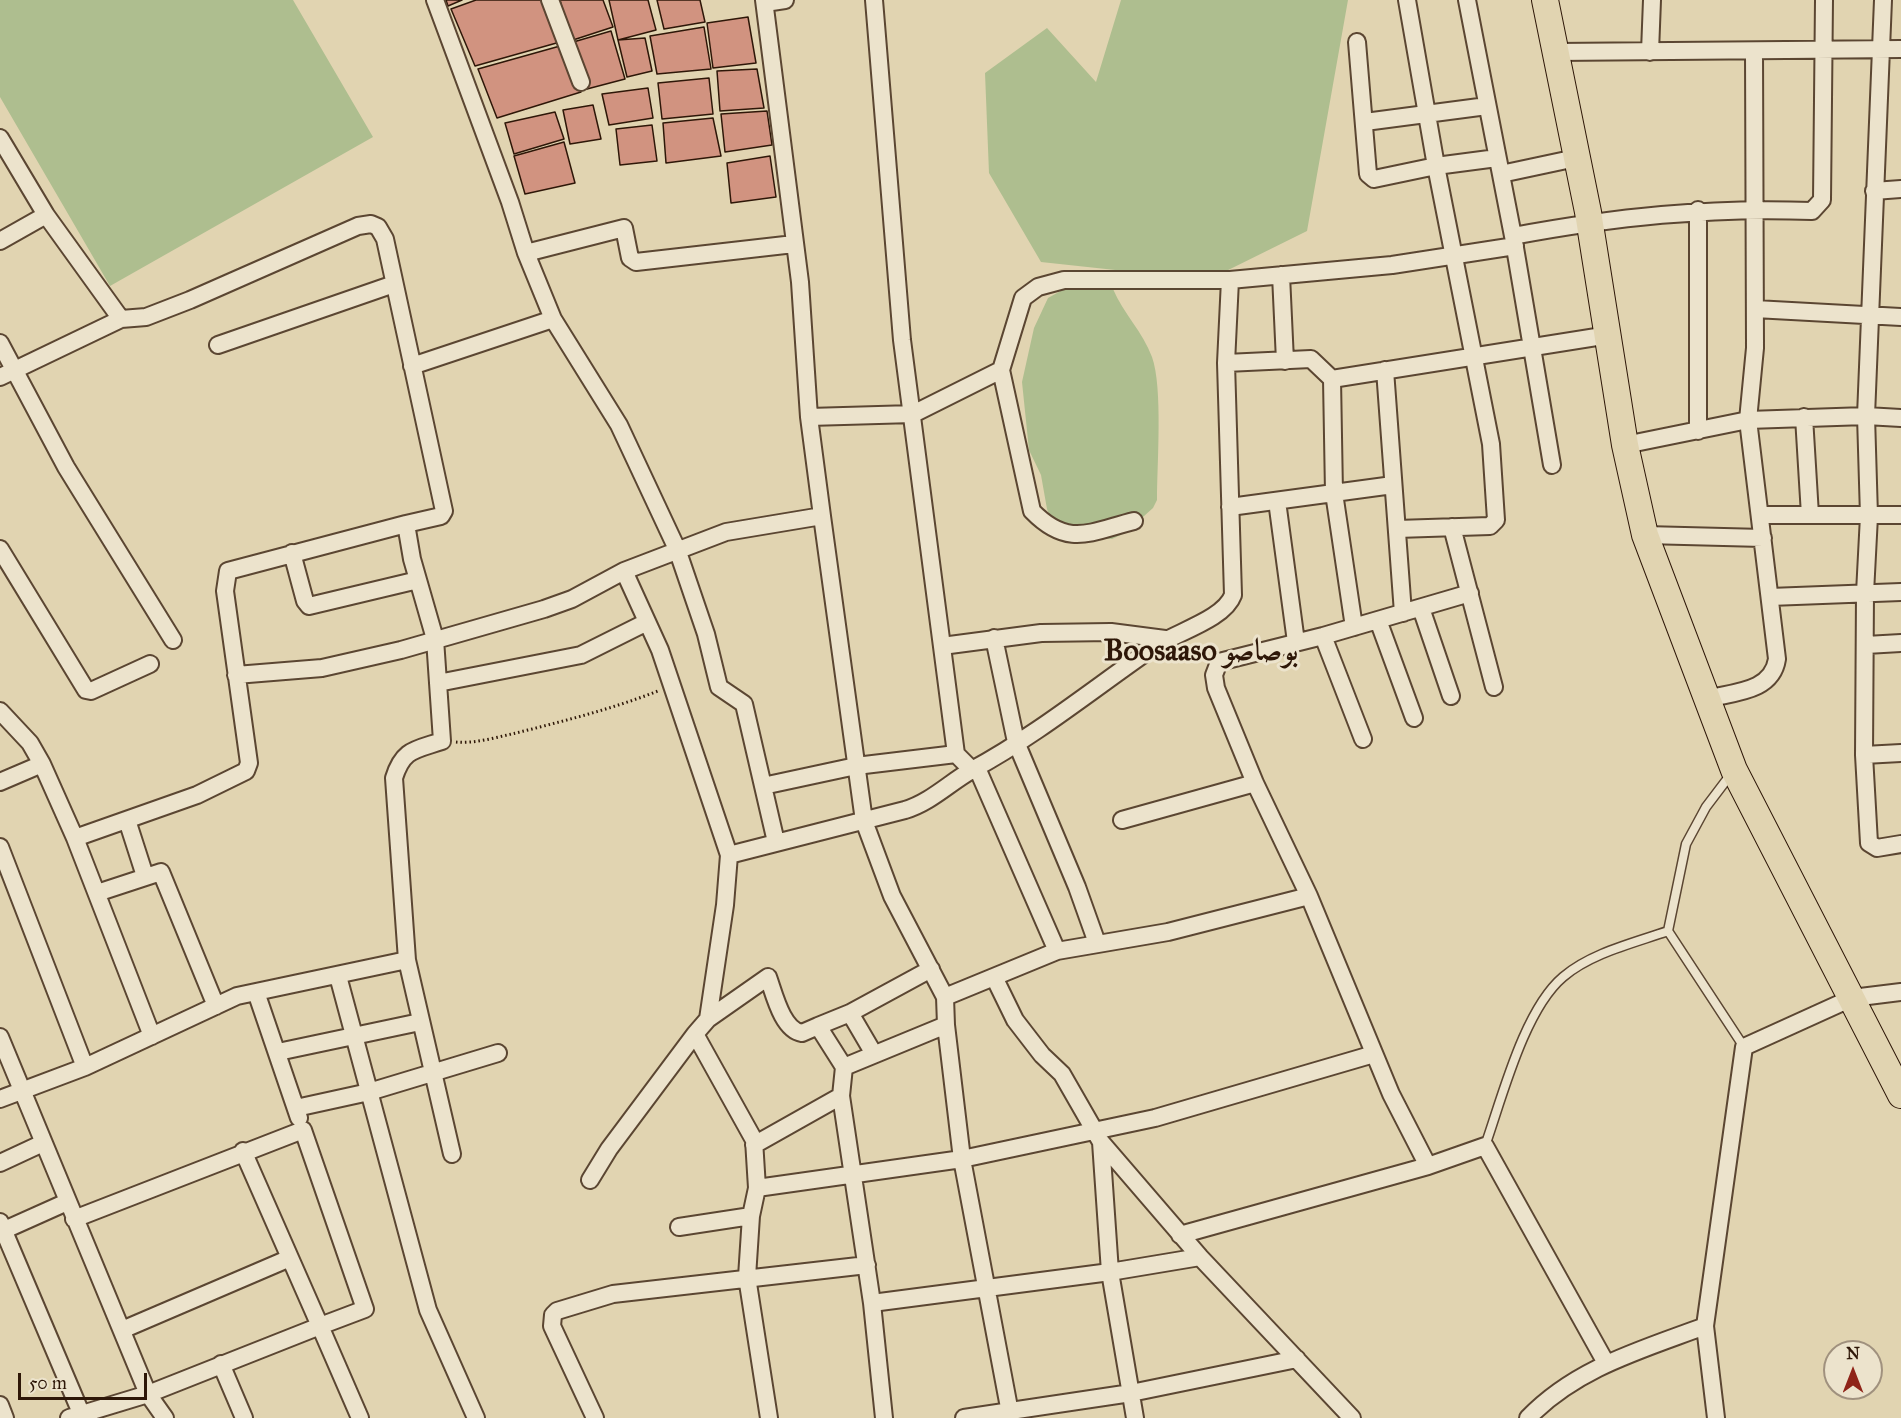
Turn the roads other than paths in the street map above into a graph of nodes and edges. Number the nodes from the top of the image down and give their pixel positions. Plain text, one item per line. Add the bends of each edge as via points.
1 (435, 0) edge
2 (550, 0) edge
3 (785, 0) edge
4 (874, 0) edge
5 (1407, 0) edge
6 (1467, 0) edge
7 (1545, 0) edge
8 (1652, 0) edge
9 (1824, 0) edge
10 (1883, 0) edge
11 (764, 2) edge
12 (1357, 42) dead end
13 (1881, 49) junction
14 (1901, 49) edge
15 (1754, 51) junction
16 (1822, 51) junction
17 (1556, 52) junction
18 (1650, 52) junction
19 (581, 82) dead end
20 (1487, 106) junction
21 (1427, 114) junction
22 (1365, 122) junction
23 (0, 138) edge
24 (1497, 158) junction
25 (1576, 158) junction
26 (1436, 166) junction
27 (1501, 174) junction
28 (1901, 189) edge
29 (1874, 191) junction
30 (1755, 209) junction
31 (1698, 210) junction
32 (46, 215) junction
33 (1589, 222) junction
34 (0, 241) edge
35 (1514, 241) junction
36 (794, 244) junction
37 (526, 253) junction
38 (1453, 255) junction
39 (1281, 275) junction
40 (1230, 280) junction
41 (394, 284) junction
42 (1755, 309) junction
43 (1870, 316) junction
44 (1901, 316) edge
45 (121, 319) junction
46 (553, 319) junction
47 (1608, 335) junction
48 (0, 344) edge
49 (218, 345) dead end
50 (1532, 348) junction
51 (1472, 356) junction
52 (1285, 362) junction
53 (1226, 363) junction
54 (412, 366) junction
55 (1001, 370) junction
56 (1385, 370) junction
57 (6, 374) edge
58 (1332, 379) junction
59 (913, 414) junction
60 (1866, 416) junction
61 (809, 417) junction
62 (1804, 417) junction
63 (1901, 418) edge
64 (1748, 420) junction
65 (1698, 431) junction
66 (1625, 445) junction
67 (1552, 465) dead end
68 (1394, 485) junction
69 (1334, 494) junction
70 (1277, 501) junction
71 (1230, 507) junction
72 (1760, 515) junction
73 (1810, 515) junction
74 (1901, 515) edge
75 (822, 516) junction
76 (1869, 516) junction
77 (1134, 521) dead end
78 (406, 524) junction
79 (1452, 527) junction
80 (1397, 529) junction
81 (1645, 535) junction
82 (1763, 538) junction
83 (0, 549) edge
84 (677, 549) junction
85 (292, 553) junction
86 (624, 571) junction
87 (418, 580) junction
88 (1901, 592) edge
89 (1470, 593) junction
90 (1864, 593) junction
91 (1770, 597) junction
92 (1421, 608) junction
93 (1403, 613) junction
94 (1378, 620) junction
95 (647, 622) junction
96 (1354, 627) junction
97 (1323, 636) junction
98 (994, 638) junction
99 (435, 639) junction
100 (1165, 639) junction
101 (173, 640) dead end
102 (1296, 642) junction
103 (1901, 643) edge
104 (1866, 645) junction
105 (942, 646) junction
106 (150, 664) dead end
107 (236, 675) junction
108 (438, 683) junction
109 (1494, 687) dead end
110 (1451, 696) dead end
111 (1706, 699) junction
112 (0, 711) edge
113 (1414, 718) dead end
114 (1363, 739) dead end
115 (1016, 742) junction
116 (1901, 753) edge
117 (956, 754) junction
118 (1864, 755) junction
119 (42, 764) junction
120 (856, 766) junction
121 (975, 769) junction
122 (1734, 770) junction
123 (0, 782) edge
124 (1255, 783) junction
125 (763, 786) junction
126 (127, 820) junction
127 (864, 820) junction
128 (1122, 820) dead end
129 (75, 838) junction
130 (776, 842) junction
131 (1901, 844) edge
132 (0, 847) edge
133 (729, 855) junction
134 (145, 876) junction
135 (97, 893) junction
136 (1309, 896) junction
137 (1668, 931) junction
138 (1097, 943) junction
139 (1057, 951) junction
140 (407, 960) junction
141 (931, 969) junction
142 (338, 976) junction
143 (994, 977) junction
144 (256, 992) junction
145 (1901, 992) edge
146 (945, 997) junction
147 (1852, 998) junction
148 (216, 1006) junction
149 (850, 1013) junction
150 (708, 1019) junction
151 (420, 1022) junction
152 (946, 1025) junction
153 (818, 1026) junction
154 (353, 1034) junction
155 (695, 1034) junction
156 (152, 1036) junction
157 (0, 1037) edge
158 (1744, 1047) junction
159 (278, 1052) junction
160 (498, 1053) dead end
161 (874, 1054) junction
162 (1374, 1054) junction
163 (85, 1066) junction
164 (844, 1067) junction
165 (435, 1072) junction
166 (22, 1091) junction
167 (369, 1092) junction
168 (1901, 1095) edge
169 (841, 1096) junction
170 (0, 1099) edge
171 (296, 1108) junction
172 (303, 1130) junction
173 (1097, 1136) junction
174 (43, 1143) junction
175 (754, 1145) junction
176 (1485, 1146) junction
177 (243, 1151) junction
178 (452, 1154) dead end
179 (962, 1159) junction
180 (0, 1163) edge
181 (1428, 1166) junction
182 (853, 1175) junction
183 (590, 1180) dead end
184 (757, 1188) junction
185 (67, 1203) junction
186 (751, 1216) junction
187 (74, 1219) junction
188 (679, 1227) dead end
189 (1, 1228) edge
190 (1180, 1235) junction
191 (1200, 1257) junction
192 (290, 1258) junction
193 (867, 1265) junction
194 (1110, 1272) junction
195 (747, 1277) junction
196 (986, 1289) junction
197 (872, 1303) junction
198 (320, 1326) junction
199 (1704, 1326) junction
200 (122, 1330) junction
201 (1297, 1359) junction
202 (1606, 1363) junction
203 (221, 1364) junction
204 (1131, 1393) junction
205 (148, 1394) junction
206 (0, 1405) edge
207 (1010, 1414) edge
208 (75, 1415) edge
209 (5, 1418) edge
210 (165, 1418) edge
211 (244, 1418) edge
212 (360, 1418) edge
213 (476, 1418) edge
214 (595, 1418) edge
215 (770, 1418) edge
216 (884, 1418) edge
217 (964, 1418) edge
218 (1135, 1418) edge
219 (1352, 1418) edge
220 (1528, 1418) edge
221 (1716, 1418) edge

1 - 37 street
2 - 19 street
3 - 11 street
4 - 59 street via 894,259
5 - 21 street
6 - 20 street
7 - 17 main road
8 - 18 street
9 - 16 street
10 - 13 street
11 - 36 street
12 - 22 street
13 - 14 street
13 - 16 street
13 - 29 street
15 - 16 street
15 - 18 street
15 - 30 street
16 - 30 street via 1822,200 1812,211
17 - 18 street
17 - 25 main road
20 - 21 street
20 - 24 street
21 - 22 street
21 - 26 street
22 - 26 street via 1368,174 1374,179
23 - 32 street
24 - 26 street
24 - 27 street
25 - 27 street
25 - 33 main road
26 - 38 street
27 - 35 street
28 - 29 street
29 - 43 street
30 - 31 street
30 - 42 street
31 - 33 street
31 - 65 street
32 - 34 street
32 - 45 street
33 - 35 street
33 - 47 main road
35 - 38 street
35 - 50 street
36 - 37 street via 636,262 630,258 624,228
36 - 61 street
37 - 46 street
38 - 39 street
38 - 51 street
39 - 40 street
39 - 52 street
40 - 53 street
40 - 55 street via 1085,278 1038,287 1023,298
41 - 45 street via 385,239 378,227 364,224 190,300 146,317
41 - 49 street
41 - 54 street
42 - 43 street
42 - 64 street
43 - 44 street
43 - 60 street
45 - 57 street
46 - 54 street
46 - 84 street via 619,425
47 - 50 street
47 - 66 main road
48 - 57 street
50 - 51 street
50 - 67 street
51 - 56 street
51 - 79 street via 1491,444 1496,520 1490,526
52 - 53 street
52 - 58 street via 1311,359
53 - 71 street
54 - 78 street via 444,511 441,516
55 - 59 street
55 - 77 street via 1032,511 1046,526 1073,536
56 - 58 street
56 - 68 street
57 - 101 street
58 - 69 street
59 - 61 street
59 - 105 street
60 - 62 street
60 - 63 street
60 - 76 street
61 - 75 street
62 - 64 street
62 - 73 street
64 - 65 street
64 - 72 street
65 - 66 street
66 - 81 main road
68 - 69 street
68 - 80 street
69 - 70 street
69 - 96 street
70 - 71 street
70 - 102 street
71 - 100 street via 1233,595 1229,605
72 - 73 street
72 - 82 street
73 - 76 street
74 - 76 street
75 - 84 street via 726,532
75 - 120 street
76 - 90 street
78 - 85 street
78 - 87 street
79 - 80 street
79 - 89 street
80 - 93 street
81 - 82 street
81 - 111 main road
82 - 91 street
83 - 106 street via 86,690 92,691
84 - 86 street
84 - 125 street via 719,687 744,705
85 - 87 street via 309,606
85 - 107 street via 228,571 225,591
86 - 95 street
86 - 99 street via 572,599
87 - 99 street
88 - 90 street
89 - 92 street
89 - 109 street
90 - 91 street
90 - 104 street
91 - 111 street via 1775,672 1764,684
92 - 93 street
92 - 110 street
93 - 94 street
94 - 96 street
94 - 113 street
95 - 108 street via 581,655
95 - 133 street
96 - 97 street
97 - 102 street
97 - 114 street
98 - 100 street via 1111,632
98 - 105 street
98 - 115 street
99 - 107 street via 322,668
99 - 108 street
100 - 115 street
102 - 124 street via 1220,662 1214,675 1215,688
103 - 104 street
104 - 118 street
105 - 117 street
107 - 126 street via 249,762 246,771 197,795
108 - 140 street via 442,741 405,754 394,778
111 - 122 main road
112 - 119 street via 30,743
115 - 121 street
115 - 138 street
116 - 118 street
117 - 120 street
117 - 121 street
118 - 131 street via 1869,843 1877,848
119 - 123 street
119 - 129 street
120 - 125 street
120 - 127 street
121 - 127 street via 910,809
121 - 139 street
122 - 137 lane via 1706,807 1686,844
122 - 147 main road
124 - 128 street
124 - 136 street
125 - 130 street
126 - 129 street
126 - 134 street
127 - 130 street
127 - 141 street via 892,896
129 - 135 street
130 - 133 street
132 - 163 street
133 - 150 street
134 - 135 street
134 - 148 street via 161,872 164,876
135 - 156 street
136 - 138 street via 1168,932
136 - 162 street
137 - 158 lane
137 - 176 lane via 1603,955 1564,976 1544,996 1514,1063
138 - 139 street
139 - 143 street
140 - 142 street
140 - 151 street
141 - 146 street
141 - 149 street
142 - 144 street
142 - 154 street
143 - 146 street
143 - 173 street via 1015,1020 1062,1074
144 - 148 street
144 - 159 street
145 - 147 street
146 - 152 street
147 - 158 street
147 - 168 main road
148 - 156 street
149 - 153 street
149 - 161 street
150 - 153 street via 768,977 784,1017 795,1031 802,1033
150 - 155 street
151 - 154 street
151 - 165 street
152 - 161 street
152 - 179 street
153 - 164 street
154 - 159 street
154 - 167 street
155 - 175 street
155 - 183 street
156 - 163 street
157 - 166 street
158 - 199 street
159 - 171 street
160 - 165 street
161 - 164 street
162 - 173 street
162 - 181 street
163 - 166 street
164 - 169 street
165 - 167 street
165 - 178 street
166 - 170 street
166 - 174 street
167 - 171 street
167 - 213 street via 428,1310
169 - 175 street
169 - 182 street
171 - 172 street
172 - 177 street
172 - 198 street via 365,1309
173 - 179 street
173 - 190 street
173 - 194 street
174 - 180 street
174 - 185 street
175 - 184 street
176 - 181 street
176 - 202 street
177 - 187 street
177 - 192 street
179 - 182 street
179 - 196 street
181 - 190 street
182 - 184 street
182 - 193 street
184 - 186 street
185 - 187 street
185 - 189 street
186 - 188 street
186 - 195 street
187 - 200 street
189 - 208 street
190 - 191 street
191 - 194 street
191 - 201 street
192 - 198 street
192 - 200 street
193 - 195 street
193 - 197 street
194 - 196 street
194 - 204 street
195 - 214 street via 612,1294 553,1315 552,1326
195 - 215 street
196 - 197 street
196 - 207 street
197 - 216 street
198 - 203 street
198 - 212 street
199 - 202 street
199 - 221 street
200 - 205 street
201 - 204 street
201 - 219 street
202 - 220 street via 1569,1383
203 - 205 street
203 - 211 street
204 - 207 street
204 - 218 street
205 - 208 street
205 - 210 street
206 - 209 street
207 - 217 street

